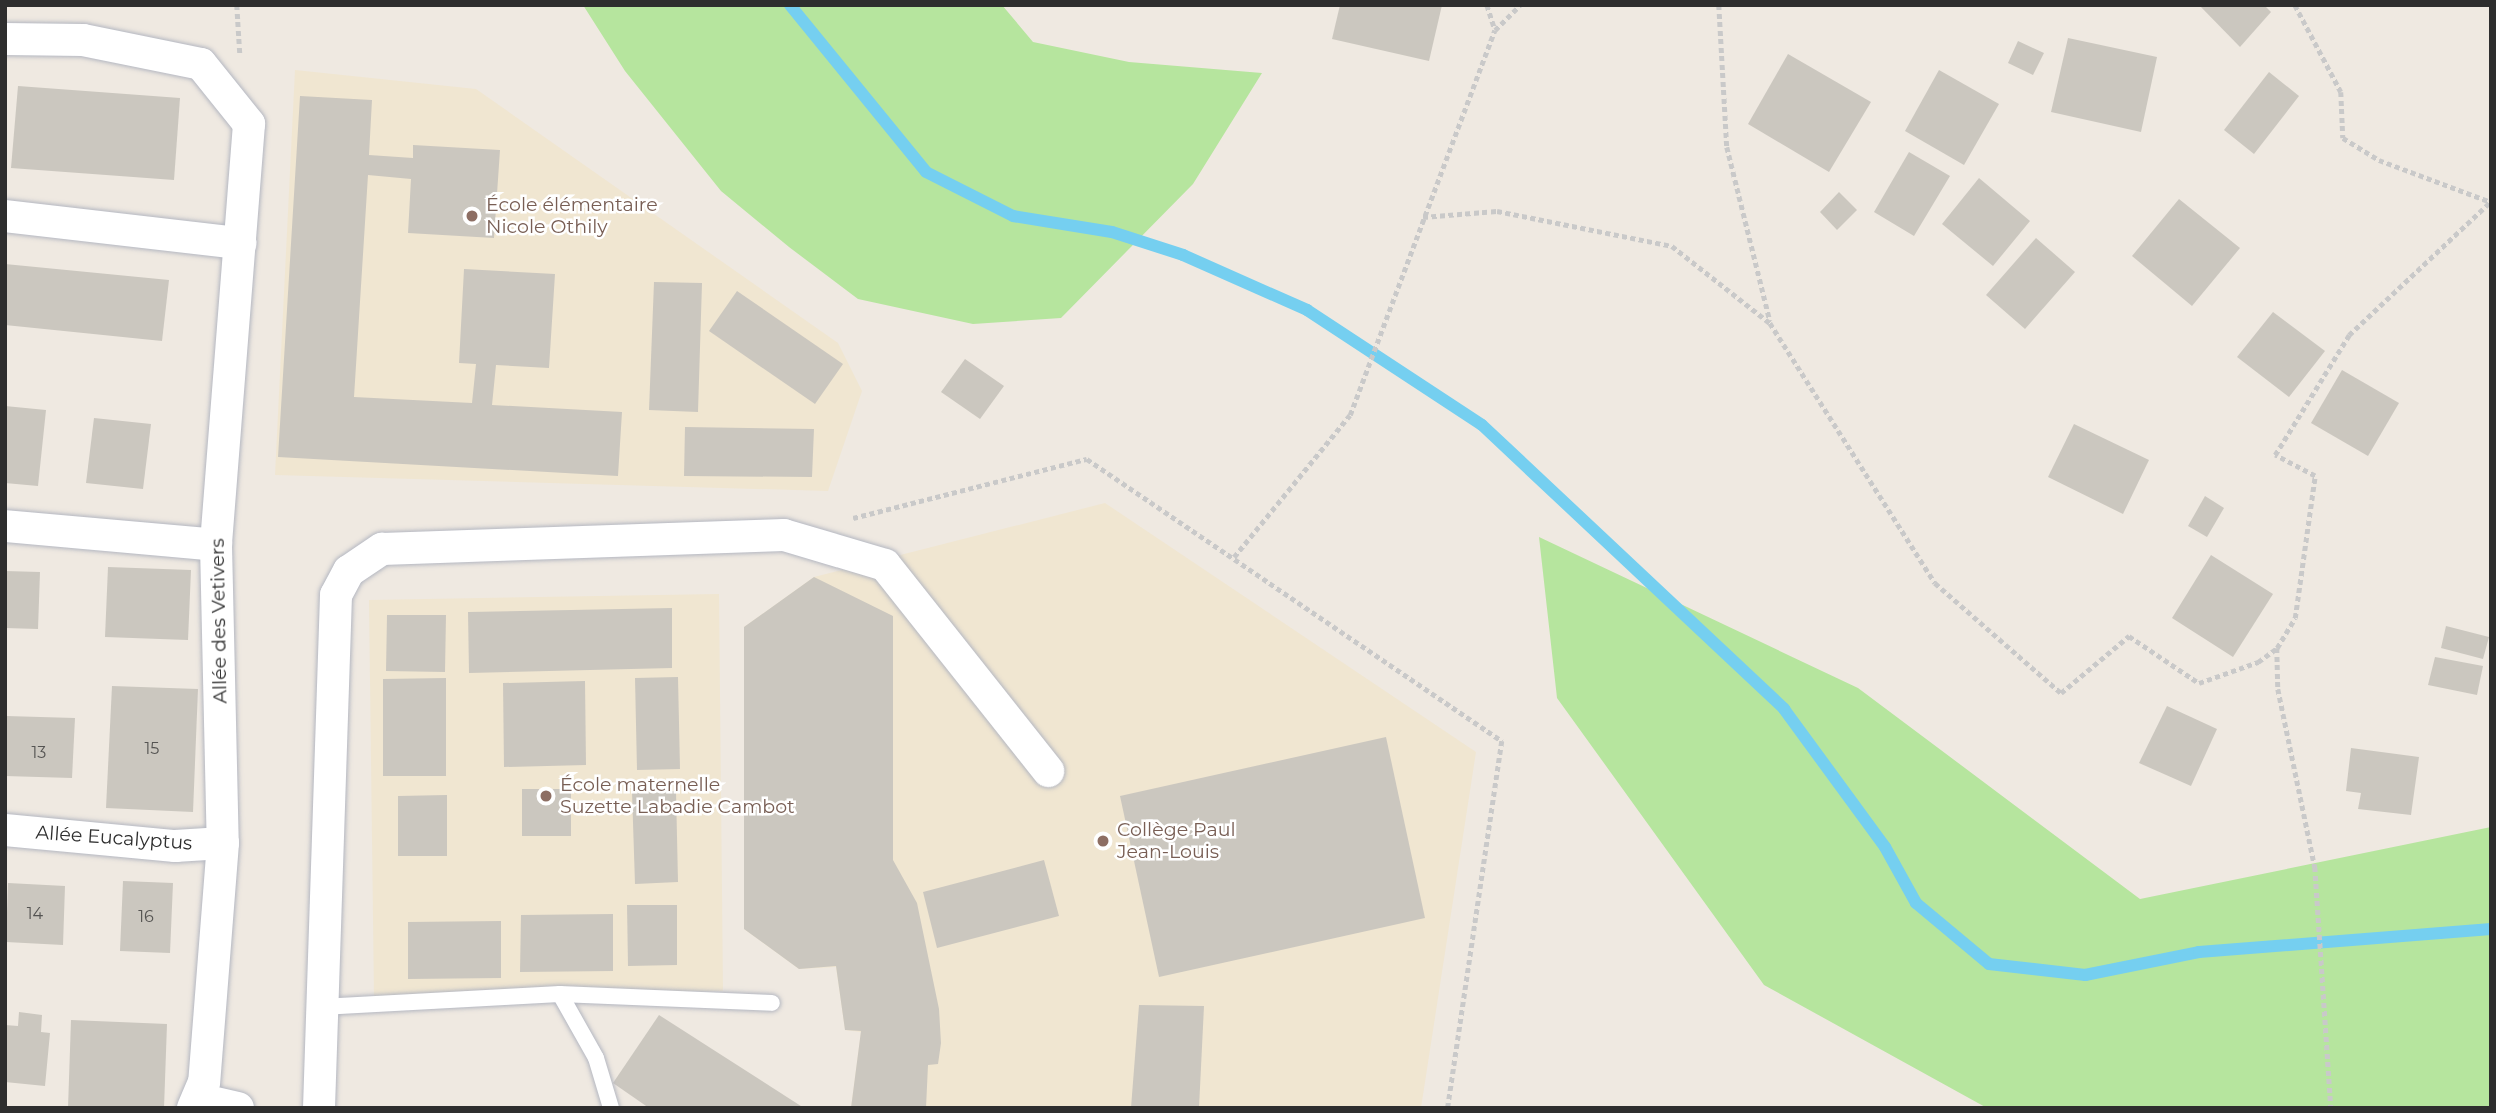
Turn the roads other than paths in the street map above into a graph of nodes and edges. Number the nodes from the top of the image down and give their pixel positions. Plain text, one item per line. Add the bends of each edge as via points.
1 (5, 39) edge
2 (5, 216) edge
3 (240, 243) junction
4 (5, 526) edge
5 (216, 545) junction
6 (1048, 771) dead end
7 (5, 830) edge
8 (223, 843) junction
9 (560, 994) junction
10 (772, 1003) dead end
11 (321, 1007) junction
12 (196, 1103) edge
13 (238, 1108) edge
14 (319, 1108) edge
15 (611, 1108) edge

1 - 3 street, Allée des Vetivers via 83,40 201,64 249,124
2 - 3 street
3 - 5 street, Allée des Vetivers
4 - 5 street
5 - 8 street, Allée des Vetivers
6 - 11 street via 885,565 784,535 382,549 349,571 336,596
7 - 8 street, Allée Eucalyptus via 175,846
8 - 12 street, Allée des Vetivers
9 - 10 lane
9 - 11 lane
9 - 15 lane via 596,1058
11 - 14 street
12 - 13 street

